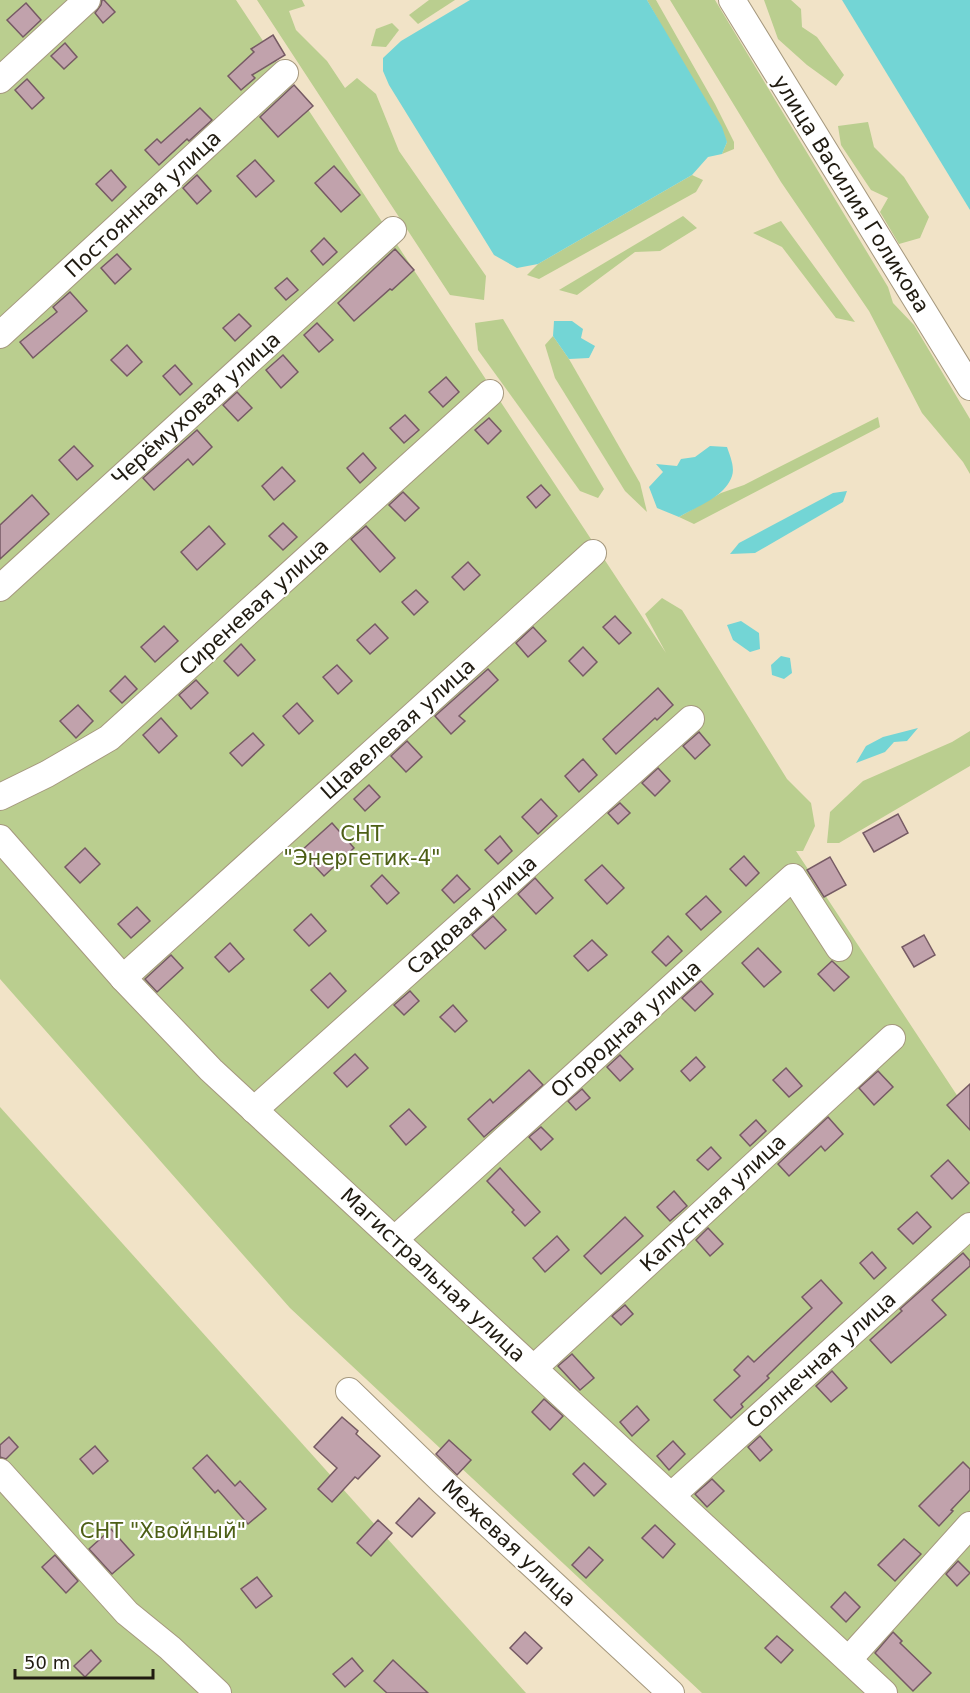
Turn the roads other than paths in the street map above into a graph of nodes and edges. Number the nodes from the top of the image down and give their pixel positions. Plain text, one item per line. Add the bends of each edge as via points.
1 (87, 0) edge
2 (732, 0) edge
3 (285, 73) dead end
4 (0, 80) edge
5 (393, 230) dead end
6 (0, 335) edge
7 (970, 387) edge
8 (490, 393) dead end
9 (593, 553) dead end
10 (0, 588) edge
11 (691, 719) dead end
12 (0, 797) edge
13 (0, 838) edge
14 (839, 948) dead end
15 (123, 978) junction
16 (892, 1038) dead end
17 (254, 1110) junction
18 (969, 1228) edge
19 (395, 1239) junction
20 (534, 1368) junction
21 (349, 1392) dead end
22 (0, 1472) edge
23 (672, 1495) junction
24 (970, 1526) edge
25 (849, 1659) junction
26 (218, 1693) edge
27 (671, 1693) edge
28 (884, 1693) edge

1 - 4 street
2 - 7 street, улица Василия Голикова
3 - 6 street, Постоянная улица
5 - 10 street, Черёмуховая улица
8 - 12 street, Сиреневая улица via 109,738
9 - 15 street, Щавелевая улица
11 - 17 street, Садовая улица
13 - 15 street, Магистральная улица
14 - 19 street, Огородная улица via 793,877
15 - 17 street, Магистральная улица
16 - 20 street, Капустная улица
17 - 19 street, Магистральная улица
18 - 23 street, Солнечная улица
19 - 20 street, Магистральная улица
20 - 23 street, Магистральная улица
21 - 27 street, Межевая улица
22 - 26 street via 127,1613
23 - 25 street, Магистральная улица
24 - 25 street
25 - 28 street, Магистральная улица

